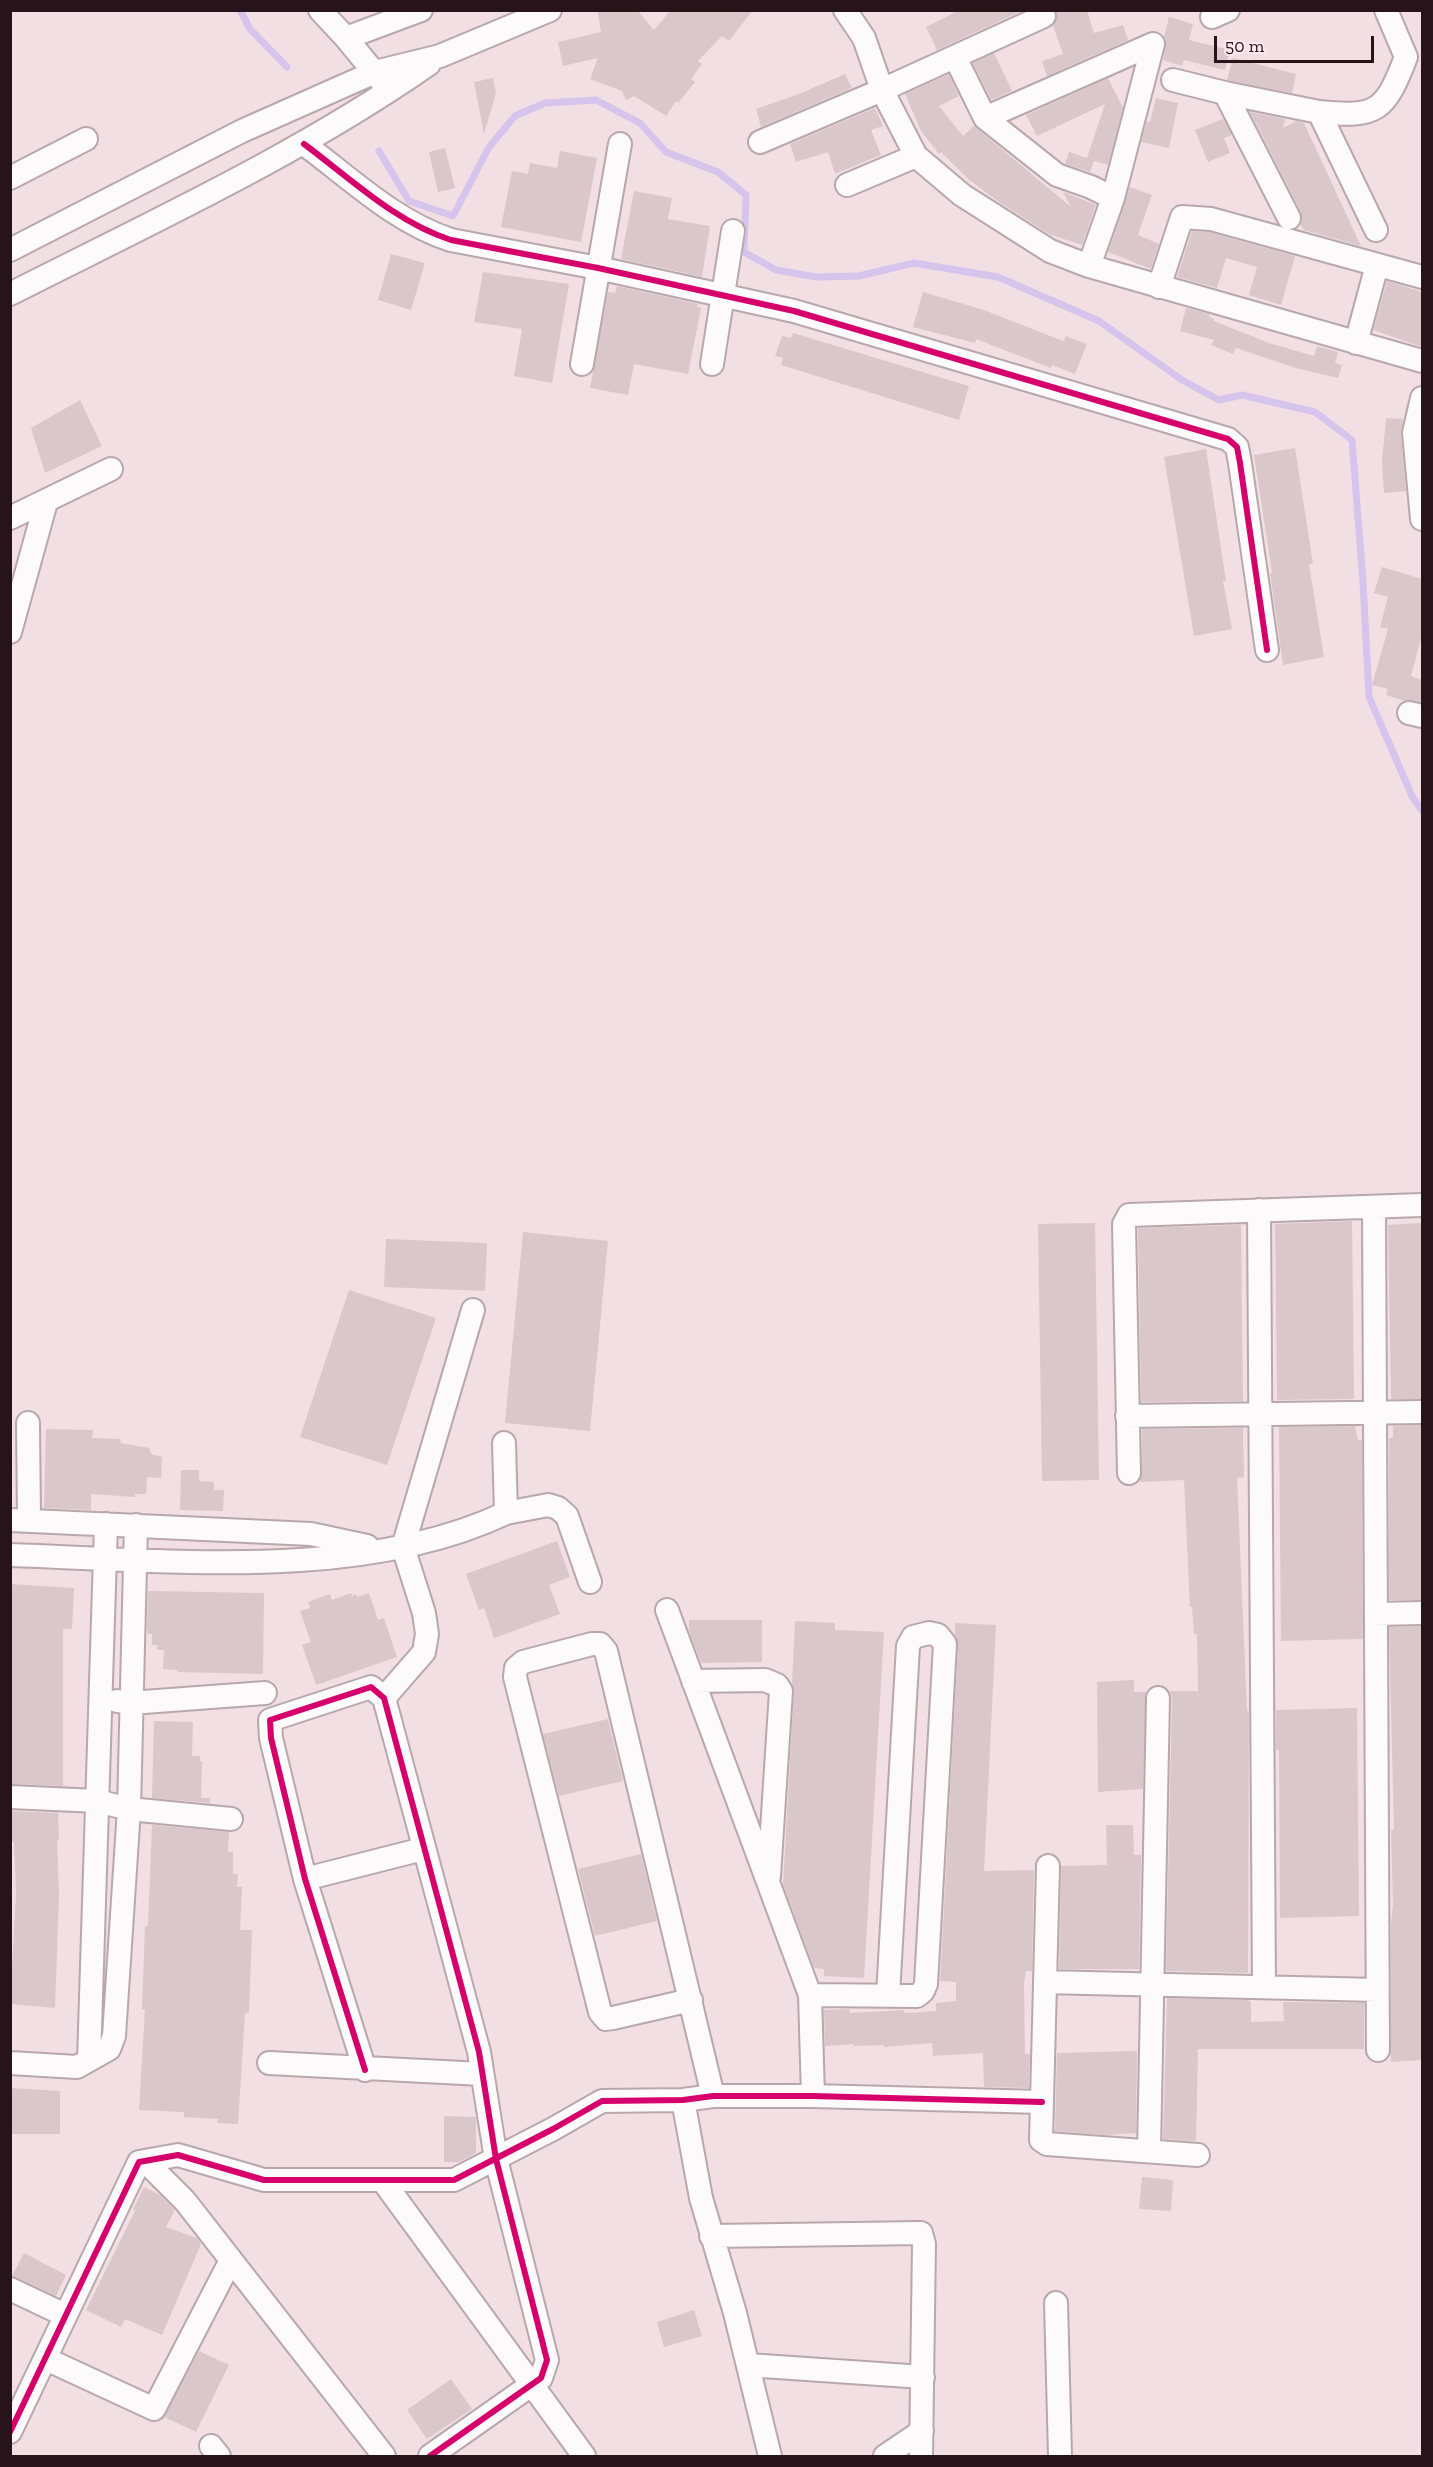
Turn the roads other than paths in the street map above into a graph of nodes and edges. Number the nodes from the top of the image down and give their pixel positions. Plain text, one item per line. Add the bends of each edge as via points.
1 (320, 10) edge
2 (421, 10) edge
3 (550, 10) edge
4 (845, 10) edge
5 (1386, 10) edge
6 (1044, 16) dead end
7 (346, 38) junction
8 (440, 56) junction
9 (955, 57) junction
10 (375, 72) junction
11 (1173, 80) dead end
12 (882, 90) junction
13 (389, 92) junction
14 (1225, 93) junction
15 (1319, 112) junction
16 (985, 118) junction
17 (86, 139) dead end
18 (760, 142) dead end
19 (304, 144) junction
20 (620, 144) dead end
21 (916, 156) junction
22 (11, 177) edge
23 (847, 185) dead end
24 (1113, 198) junction
25 (1289, 218) dead end
26 (1376, 230) dead end
27 (734, 231) dead end
28 (10, 250) edge
29 (1377, 265) junction
30 (1089, 266) junction
31 (598, 268) junction
32 (1422, 277) edge
33 (1159, 286) junction
34 (10, 294) edge
35 (724, 295) junction
36 (1356, 344) junction
37 (1422, 361) edge
38 (582, 364) dead end
39 (712, 364) dead end
40 (1422, 398) edge
41 (1418, 434) edge
42 (111, 469) dead end
43 (46, 502) junction
44 (1422, 515) edge
45 (10, 518) edge
46 (10, 632) edge
47 (1267, 650) dead end
48 (1422, 1205) edge
49 (1374, 1207) junction
50 (1259, 1210) junction
51 (473, 1310) dead end
52 (1422, 1412) edge
53 (1375, 1413) junction
54 (1260, 1415) junction
55 (1127, 1416) junction
56 (28, 1423) dead end
57 (504, 1443) dead end
58 (1129, 1473) dead end
59 (506, 1514) junction
60 (20, 1521) edge
61 (106, 1524) junction
62 (135, 1525) junction
63 (397, 1549) junction
64 (10, 1555) edge
65 (105, 1558) junction
66 (134, 1559) junction
67 (590, 1582) dead end
68 (667, 1610) dead end
69 (1422, 1613) edge
70 (1376, 1614) junction
71 (693, 1681) junction
72 (265, 1693) dead end
73 (384, 1698) junction
74 (1158, 1698) dead end
75 (100, 1699) junction
76 (130, 1703) junction
77 (938, 1782) junction
78 (900, 1783) junction
79 (10, 1797) edge
80 (97, 1801) junction
81 (129, 1809) junction
82 (231, 1819) dead end
83 (423, 1849) junction
84 (1047, 1866) dead end
85 (305, 1879) junction
86 (768, 1882) junction
87 (94, 1907) junction
88 (122, 1907) junction
89 (1045, 1982) junction
90 (1152, 1984) junction
91 (1264, 1987) junction
92 (1377, 1990) junction
93 (810, 1995) junction
94 (888, 1995) junction
95 (691, 2000) junction
96 (1378, 2050) dead end
97 (89, 2060) junction
98 (10, 2063) edge
99 (269, 2063) dead end
100 (365, 2070) junction
101 (482, 2074) junction
102 (713, 2096) junction
103 (813, 2096) junction
104 (683, 2100) junction
105 (1042, 2103) junction
106 (1149, 2151) junction
107 (1198, 2155) dead end
108 (496, 2159) junction
109 (145, 2161) junction
110 (383, 2181) junction
111 (711, 2236) junction
112 (231, 2260) junction
113 (10, 2289) edge
114 (1056, 2303) dead end
115 (65, 2315) junction
116 (46, 2359) junction
117 (748, 2365) junction
118 (923, 2377) junction
119 (532, 2384) junction
120 (922, 2431) junction
121 (10, 2432) edge
122 (384, 2457) edge
123 (430, 2457) edge
124 (584, 2457) edge
125 (770, 2457) edge
126 (885, 2457) edge
127 (921, 2457) edge
128 (1060, 2457) edge

1 - 7 street
2 - 7 street
3 - 8 street
4 - 12 street via 864,38
5 - 15 street via 1406,57 1383,105 1366,113
6 - 9 street
7 - 10 street
8 - 10 street
8 - 13 street
9 - 12 street
9 - 16 street
10 - 13 street
10 - 28 street via 242,131
11 - 14 street
12 - 18 street
12 - 21 street
13 - 19 street
14 - 15 street
14 - 25 street
15 - 26 street
16 - 24 street via 1057,176
16 - 24 street via 1153,44
17 - 22 street
19 - 31 street via 382,204 427,232 492,249
19 - 34 street
20 - 31 street
21 - 23 street
21 - 30 street via 962,195 1050,251
24 - 30 street
27 - 35 street
29 - 32 street
29 - 33 street via 1211,219 1182,217
29 - 36 street
30 - 33 street
31 - 35 street
31 - 38 street
33 - 36 street
35 - 39 street
35 - 47 street via 794,311 1228,439 1237,447 1240,463
36 - 37 street
40 - 41 street
41 - 44 street
42 - 43 street
43 - 45 street
43 - 46 street
48 - 49 street
49 - 50 street
49 - 53 street
50 - 54 street
50 - 55 street via 1137,1214 1125,1219
51 - 63 street
52 - 53 street
53 - 54 street
53 - 70 street
54 - 55 street
54 - 91 street
55 - 58 street
56 - 60 street
57 - 59 street
59 - 63 street
59 - 67 street via 548,1505 558,1508 567,1516
60 - 61 street
61 - 62 street
61 - 65 street
62 - 63 street via 311,1534
62 - 66 street
63 - 66 street via 261,1563
63 - 73 street via 424,1613 427,1634 424,1652
64 - 65 street
65 - 66 street
65 - 75 street
66 - 76 street
68 - 71 street
69 - 70 street
70 - 92 street
71 - 86 street
71 - 86 street via 765,1680 777,1684 781,1691
72 - 76 street
73 - 83 street
73 - 85 street via 371,1687 270,1720
74 - 90 street
75 - 76 street
75 - 80 street
76 - 81 street
77 - 78 street
77 - 78 street via 945,1644 938,1635 929,1633 913,1637 908,1646
77 - 94 street via 926,1984 917,1996
78 - 94 street
79 - 80 street
80 - 81 street
80 - 87 street
81 - 82 street
81 - 88 street
83 - 85 street
83 - 101 street
84 - 89 street
85 - 100 street
86 - 93 street
87 - 88 street
87 - 97 street
88 - 97 street via 114,2036 109,2049
89 - 90 street
89 - 105 street
90 - 91 street
90 - 106 street
91 - 92 street
92 - 96 street
93 - 94 street
93 - 103 street
95 - 95 street via 606,1651 600,1644 592,1644 523,1662 516,1668 515,1677 600,2012 606,2019
95 - 102 street
97 - 98 street via 77,2067
99 - 100 street
100 - 101 street
101 - 108 street
102 - 103 street
102 - 104 street
103 - 105 street
104 - 108 street via 602,2101
104 - 111 street
105 - 106 street via 1041,2140 1047,2144
106 - 107 street
108 - 110 street via 454,2180
108 - 119 street via 547,2360 541,2378
109 - 110 street via 178,2155 264,2180
109 - 112 street via 185,2201
109 - 115 street via 139,2162
110 - 119 street
111 - 117 street
111 - 118 street via 921,2233
112 - 116 street via 154,2409
112 - 122 street
113 - 115 street
114 - 128 street
115 - 116 street
116 - 121 street
117 - 118 street
117 - 125 street
118 - 120 street
119 - 123 street
119 - 124 street
120 - 126 street
120 - 127 street

